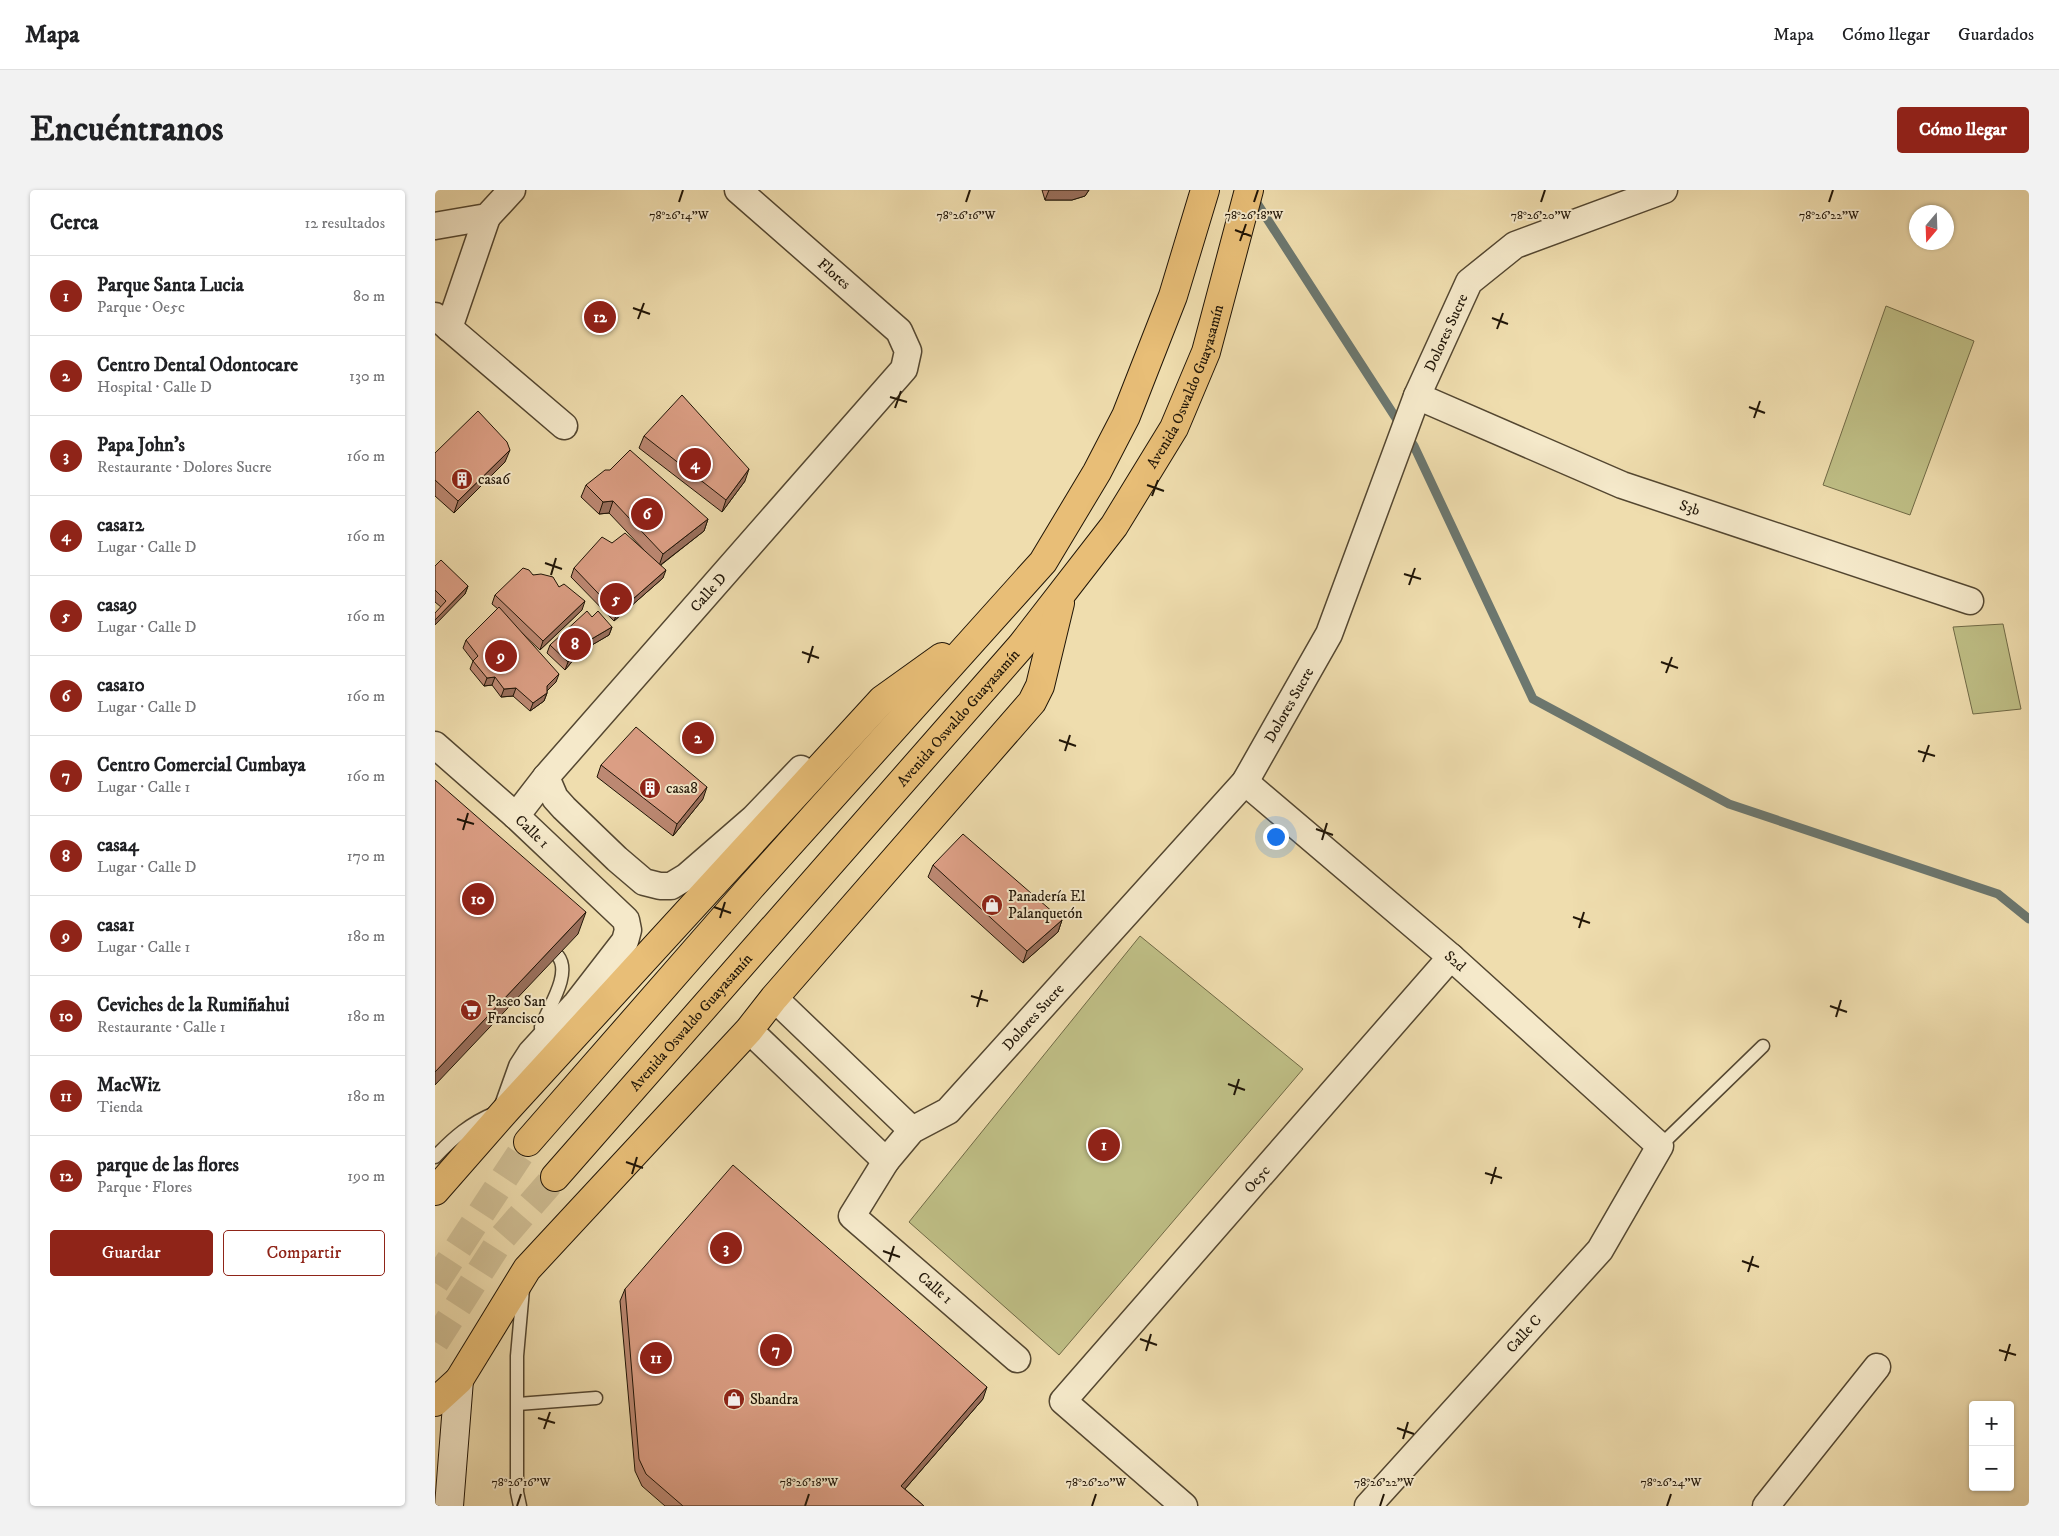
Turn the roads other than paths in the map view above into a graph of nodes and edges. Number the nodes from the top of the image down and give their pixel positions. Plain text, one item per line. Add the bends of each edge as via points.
1 (512, 190) edge
2 (738, 190) edge
3 (1205, 190) edge
4 (1249, 190) edge
5 (1664, 190) edge
6 (487, 217) junction
7 (435, 226) edge
8 (442, 322) edge
9 (904, 369) joint
10 (1417, 396) junction
11 (565, 426) dead end
12 (1062, 594) junction
13 (1970, 601) dead end
14 (987, 623) junction
15 (882, 700) junction
16 (435, 745) edge
17 (546, 777) junction
18 (1245, 782) junction
19 (516, 816) junction
20 (558, 956) edge
21 (1451, 957) junction
22 (774, 998) junction
23 (749, 1030) junction
24 (543, 1041) junction
25 (1763, 1046) dead end
26 (507, 1109) junction
27 (912, 1130) junction
28 (528, 1142) tunnel mouth
29 (1660, 1146) junction
30 (435, 1157) edge
31 (886, 1161) junction
32 (555, 1177) tunnel mouth
33 (435, 1191) edge
34 (852, 1216) joint
35 (527, 1269) junction
36 (1017, 1359) dead end
37 (1877, 1367) dead end
38 (459, 1380) junction
39 (595, 1398) dead end
40 (435, 1402) edge
41 (518, 1404) junction
42 (449, 1506) edge
43 (520, 1506) edge
44 (1184, 1506) edge
45 (1368, 1506) edge
46 (1766, 1506) edge

1 - 6 street
2 - 9 street, Flores via 899,331 907,350
3 - 14 main road via 1173,296 1126,416 1043,562
4 - 12 main road, Avenida Oswaldo Guayasamín via 1206,352 1174,428 1114,526
5 - 10 street, Dolores Sucre via 1515,245 1469,282
6 - 7 street
6 - 8 street
8 - 11 street
9 - 17 street, Calle D
10 - 13 street, S3b via 1622,485
10 - 18 street, Dolores Sucre via 1329,634
12 - 22 main road via 1040,686 1032,702
12 - 32 main road, Avenida Oswaldo Guayasamín via 1021,646
14 - 15 main road
14 - 28 main road
15 - 17 street via 819,750 754,818 686,877 671,886 644,882 617,860 555,798
15 - 26 main road
16 - 19 street, Calle 1
17 - 19 street, Calle D
18 - 21 street, S2d
18 - 27 street, Dolores Sucre via 948,1111
19 - 24 street, Calle 1 via 627,920 625,941 612,961
20 - 24 lane via 563,962 563,972 541,1026
21 - 29 street, S2d
21 - 44 street, Oe5c via 1063,1401
22 - 23 main road
22 - 27 street
23 - 31 street
23 - 35 main road
24 - 26 street via 522,1067
25 - 29 lane
26 - 30 lane via 476,1121
26 - 33 main road
27 - 31 street, Dolores Sucre
29 - 45 street, Calle C via 1600,1250
31 - 34 street, Dolores Sucre
34 - 36 street, Calle 1
35 - 38 main road
35 - 41 lane via 518,1334
37 - 46 street
38 - 40 main road
38 - 42 main road
39 - 41 lane
41 - 43 lane via 517,1492

